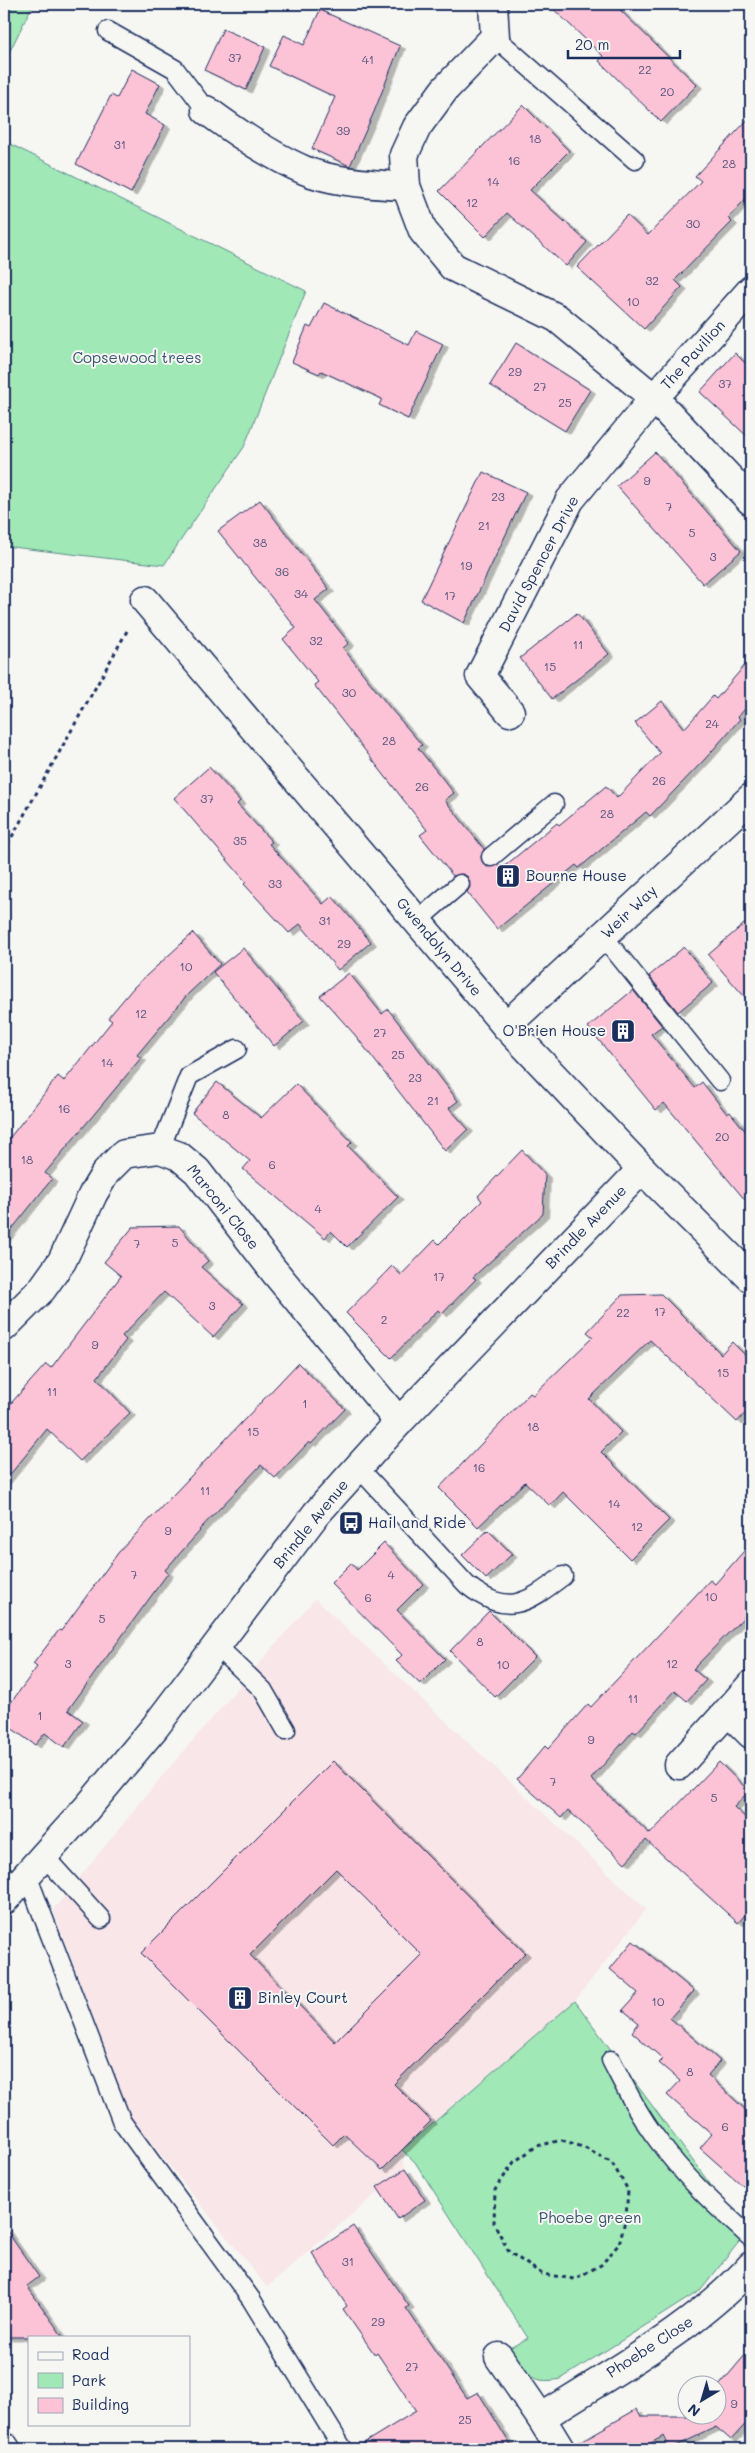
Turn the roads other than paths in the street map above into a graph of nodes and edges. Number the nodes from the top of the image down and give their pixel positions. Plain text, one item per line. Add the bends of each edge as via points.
1 (493, 4) edge
2 (108, 31) dead end
3 (495, 37) junction
4 (206, 110) joint
5 (635, 160) dead end
6 (406, 186) junction
7 (751, 290) edge
8 (654, 398) junction
9 (751, 501) edge
10 (145, 600) road end
11 (510, 712) dead end
12 (751, 798) edge
13 (554, 804) dead end
14 (491, 857) dead end
15 (460, 884) dead end
16 (417, 921) junction
17 (603, 936) junction
18 (506, 1026) junction
19 (237, 1049) dead end
20 (720, 1081) dead end
21 (160, 1149) junction
22 (642, 1169) junction
23 (751, 1278) edge
24 (4, 1328) edge
25 (399, 1422) junction
26 (358, 1467) junction
27 (563, 1576) dead end
28 (216, 1645) junction
29 (751, 1685) edge
30 (728, 1710) junction
31 (286, 1730) dead end
32 (751, 1734) edge
33 (679, 1765) dead end
34 (18, 1880) edge
35 (100, 1919) dead end
36 (611, 2060) dead end
37 (751, 2238) edge
38 (751, 2266) edge
39 (499, 2357) dead end
40 (541, 2418) junction
41 (4, 2446) edge
42 (6, 2449) edge
43 (342, 2449) edge
44 (560, 2449) edge

1 - 3 street
2 - 4 lane via 175,69
3 - 5 lane
3 - 6 street via 445,89 417,127 404,155
4 - 6 street via 247,140 306,171 366,185
6 - 8 street via 423,231 453,267 557,318
7 - 8 street, The Pavilion
8 - 9 street
8 - 11 street, David Spencer Drive via 570,500 480,676
10 - 16 street, Gwendolyn Drive
12 - 17 street, Weir Way
13 - 14 lane
15 - 16 lane
16 - 18 street, Gwendolyn Drive
17 - 18 street, Weir Way
17 - 20 lane
18 - 22 street, Gwendolyn Drive
19 - 21 lane via 189,1076
21 - 24 street via 124,1154 106,1172 62,1261 42,1289
21 - 25 street, Marconi Close via 179,1156 197,1171 274,1271
22 - 23 street, Gwendolyn Drive
22 - 25 street, Brindle Avenue
25 - 26 street, Brindle Avenue
26 - 27 lane via 467,1585 483,1598 523,1604
26 - 28 street, Brindle Avenue via 316,1514
28 - 31 lane via 264,1690
28 - 34 street, Brindle Avenue via 155,1727
29 - 30 street
30 - 32 street
30 - 33 street
34 - 35 lane
34 - 43 lane via 122,2122 250,2298
36 - 37 lane via 657,2139 719,2209
38 - 40 street, Phoebe Close via 690,2321
39 - 40 street
40 - 44 street
41 - 42 street

